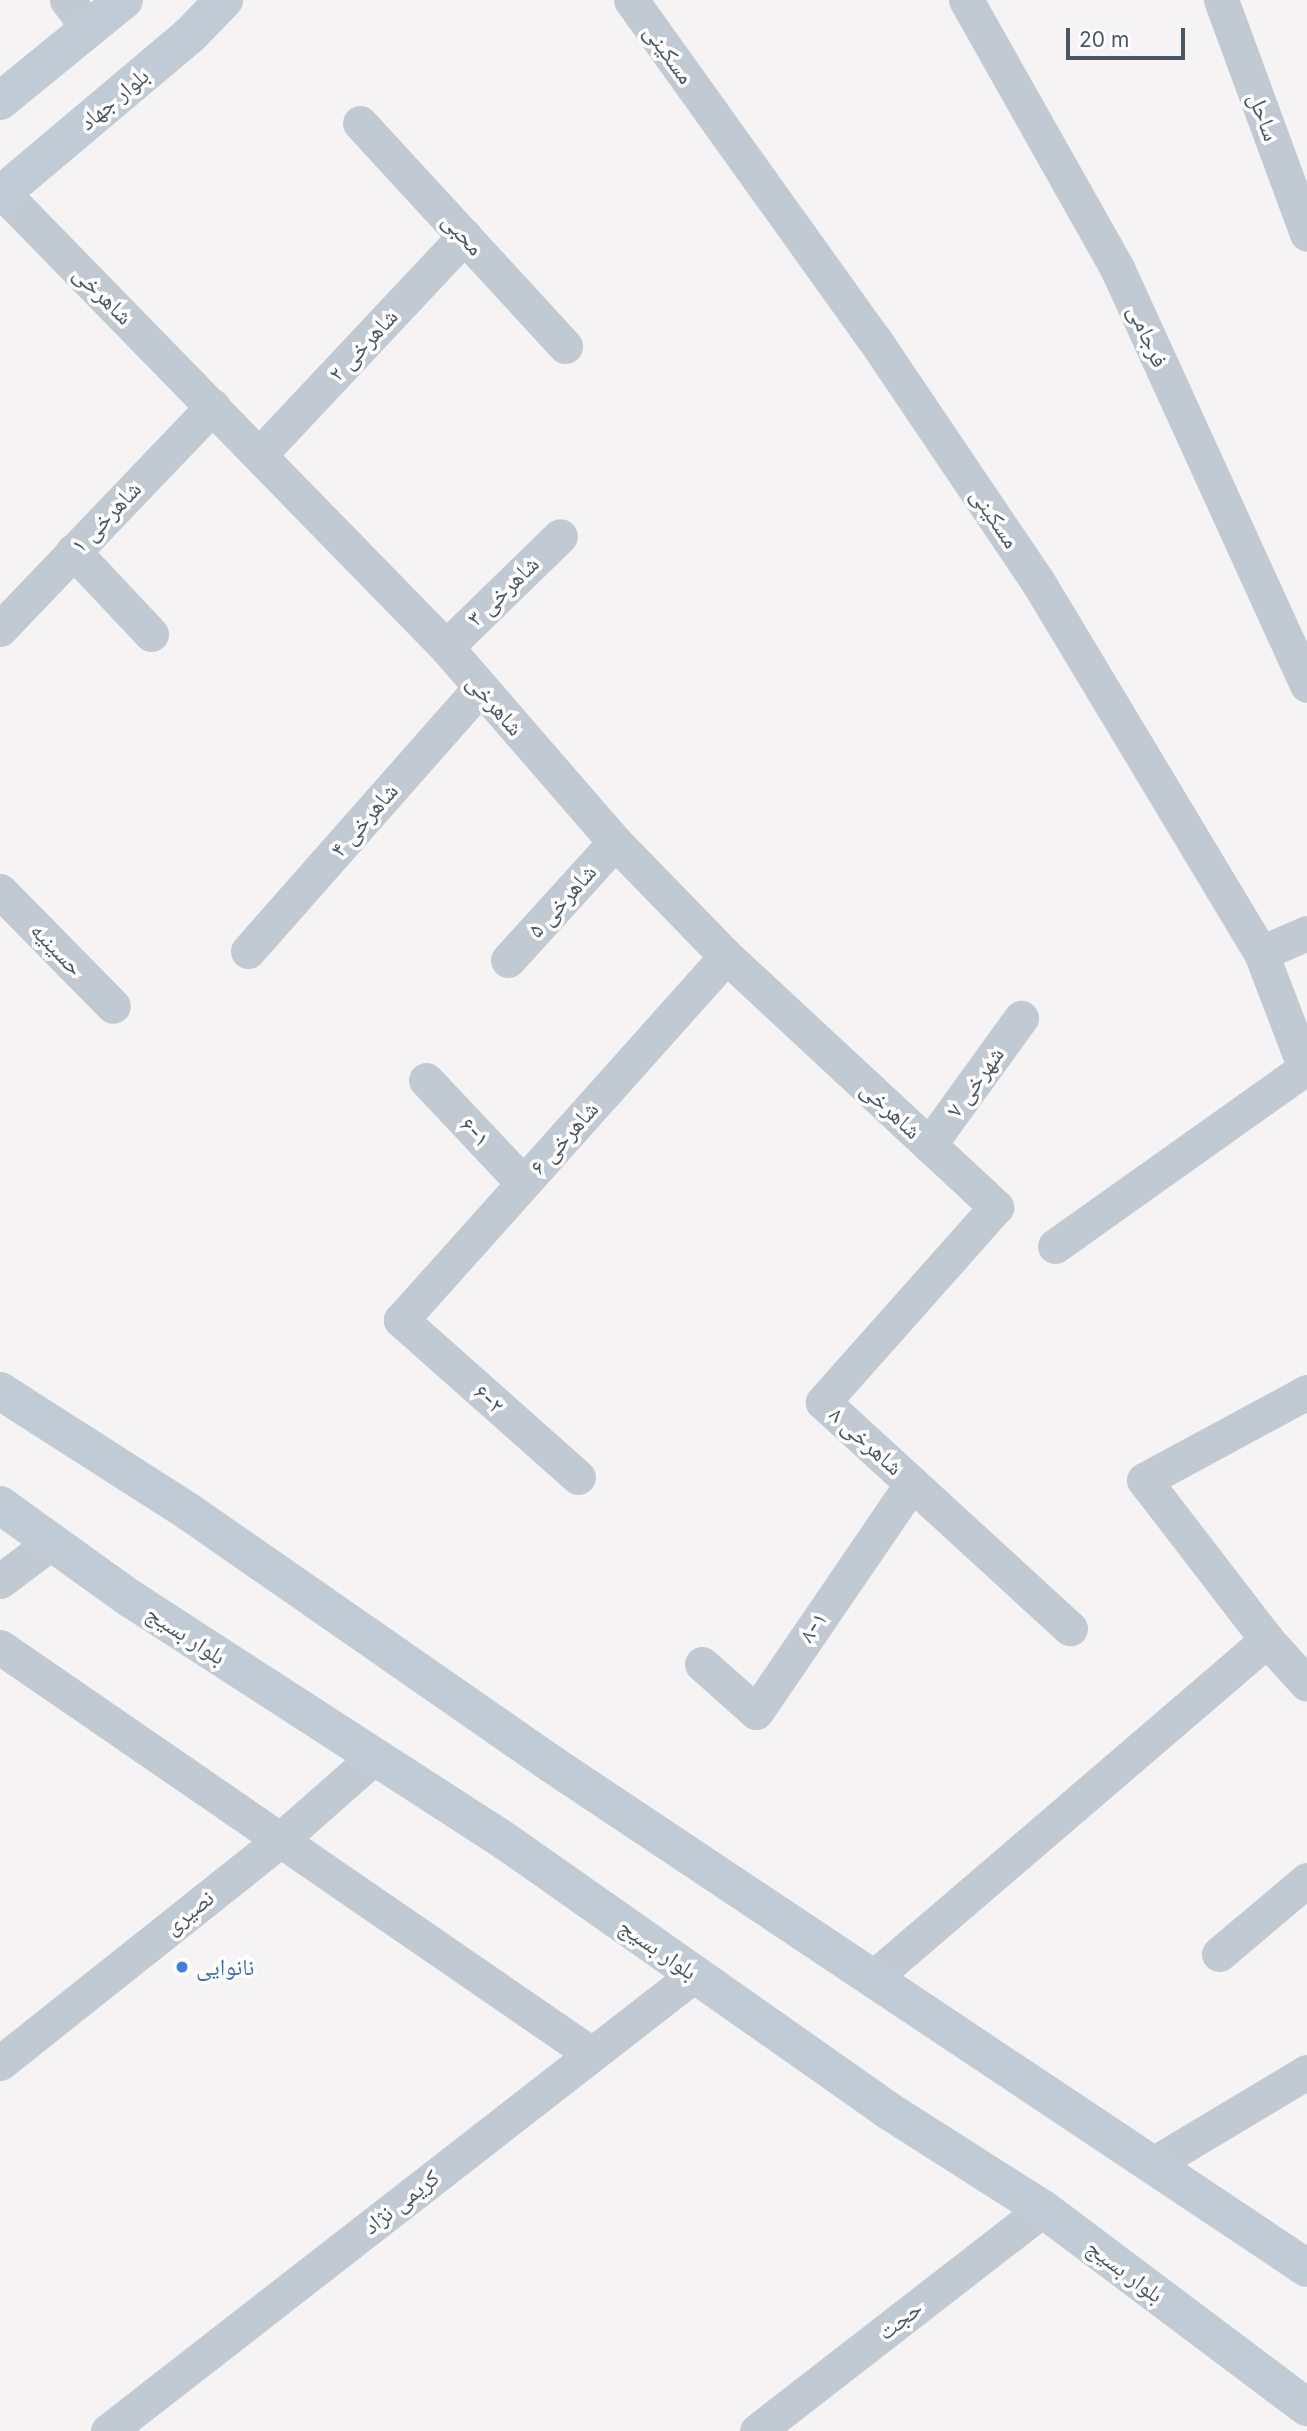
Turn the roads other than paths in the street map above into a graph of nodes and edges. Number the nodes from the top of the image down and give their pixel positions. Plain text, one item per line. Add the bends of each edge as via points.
1 (124, 0) edge
2 (224, 0) edge
3 (631, 0) edge
4 (966, 0) edge
5 (1221, 0) edge
6 (78, 14) edge
7 (0, 101) edge
8 (360, 123) dead end
9 (1, 194) edge
10 (1307, 234) edge
11 (465, 236) junction
12 (565, 346) dead end
13 (213, 406) junction
14 (260, 454) junction
15 (560, 536) dead end
16 (72, 551) junction
17 (0, 629) edge
18 (151, 634) dead end
19 (446, 647) junction
20 (1307, 685) edge
21 (480, 688) junction
22 (615, 842) junction
23 (0, 891) edge
24 (1307, 933) edge
25 (248, 951) dead end
26 (1261, 953) junction
27 (726, 956) junction
28 (508, 960) dead end
29 (113, 1006) dead end
30 (1021, 1018) dead end
31 (1306, 1068) edge
32 (426, 1080) dead end
33 (929, 1145) junction
34 (523, 1183) junction
35 (996, 1207) joint
36 (1055, 1246) dead end
37 (401, 1320) joint
38 (0, 1391) edge
39 (1307, 1392) edge
40 (578, 1477) dead end
41 (912, 1483) junction
42 (0, 1505) edge
43 (52, 1542) junction
44 (0, 1581) edge
45 (1070, 1628) dead end
46 (1267, 1640) junction
47 (0, 1647) edge
48 (702, 1664) dead end
49 (1307, 1684) edge
50 (374, 1757) junction
51 (280, 1840) junction
52 (1307, 1880) edge
53 (1219, 1954) dead end
54 (694, 1975) junction
55 (874, 1977) junction
56 (590, 2053) junction
57 (0, 2063) edge
58 (1307, 2072) edge
59 (1153, 2164) junction
60 (1043, 2209) junction
61 (1307, 2268) edge
62 (1307, 2407) edge
63 (108, 2431) edge
64 (757, 2431) edge

1 - 6 main road
2 - 9 main road, بلوار جهاد via 190,35
3 - 26 street, مسکینی via 874,339 1038,582
4 - 20 street, فرجامی via 1117,268
5 - 10 street, ساحل
6 - 7 main road
8 - 11 street, محبی
9 - 13 street, شاهرخی
11 - 12 street, محبی
11 - 14 street, شاهرخی ۲
13 - 14 street, شاهرخی
13 - 16 street, شاهرخی ۱
14 - 19 street, شاهرخی
15 - 19 street, شاهرخی ۳
16 - 17 street, شاهرخی ۱
16 - 18 street
19 - 21 street, شاهرخی
21 - 22 street, شاهرخی
21 - 25 street, شاهرخی ۴
22 - 27 street, شاهرخی
22 - 28 street, شاهرخی ۵
23 - 29 street, حسینیه
24 - 26 street
26 - 31 street, مسکینی
27 - 33 street, شاهرخی
27 - 34 street, شاهرخی ۶
30 - 33 street, شهرخی ۷
31 - 36 street
32 - 34 street, ۶-۱
33 - 35 street, شاهرخی
34 - 37 street, شاهرخی ۶
35 - 41 street, شاهرخی ۸ via 823,1402
37 - 40 street, ۶-۲
38 - 55 main road via 189,1512 553,1765
39 - 46 street via 1144,1480
41 - 45 street, شاهرخی ۸
41 - 48 street, ۸-۱ via 756,1712
42 - 43 main road, بلوار بسیج
43 - 44 street
43 - 50 main road, بلوار بسیج via 131,1599
46 - 49 street
46 - 55 street
47 - 51 street
50 - 51 street, نصیری
50 - 54 main road, بلوار بسیج via 505,1841
51 - 56 street
51 - 57 street, نصیری
52 - 53 street
54 - 56 street, کریمی نژاد
54 - 60 main road, بلوار بسیج via 889,2111
55 - 59 main road
56 - 63 street, کریمی نژاد
58 - 59 street
59 - 61 main road
60 - 62 main road, بلوار بسیج
60 - 64 street, حجت

